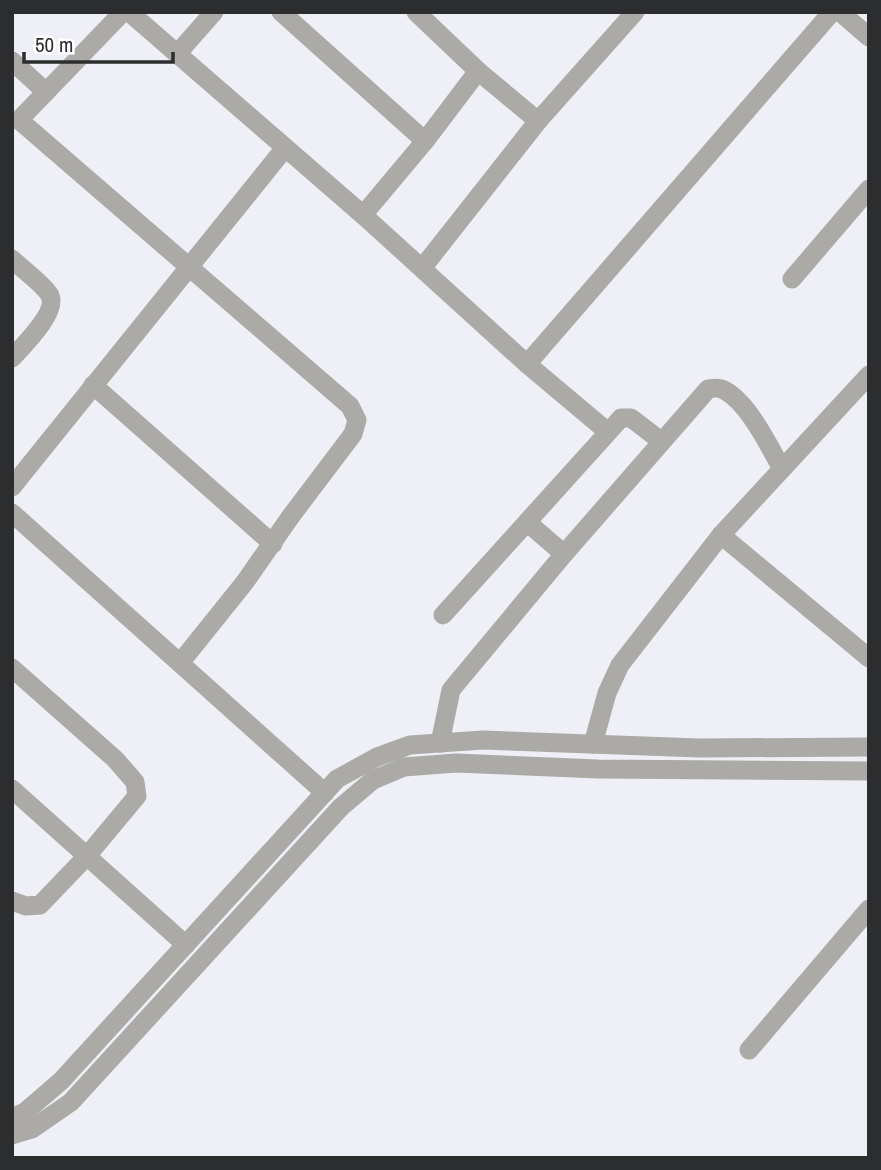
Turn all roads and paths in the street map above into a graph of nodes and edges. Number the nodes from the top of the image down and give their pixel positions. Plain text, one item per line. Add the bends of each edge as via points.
1 (123, 12) edge
2 (129, 12) edge
3 (214, 12) edge
4 (281, 12) edge
5 (416, 12) edge
6 (635, 12) edge
7 (832, 12) edge
8 (840, 12) edge
9 (869, 37) edge
10 (177, 54) junction
11 (12, 61) edge
12 (478, 71) junction
13 (46, 92) junction
14 (538, 121) junction
15 (16, 124) edge
16 (425, 141) junction
17 (285, 148) junction
18 (869, 189) edge
19 (363, 215) junction
20 (12, 259) edge
21 (188, 266) junction
22 (422, 267) junction
23 (792, 279) dead end
24 (12, 358) edge
25 (527, 364) junction
26 (869, 374) edge
27 (93, 385) junction
28 (608, 432) junction
29 (661, 441) junction
30 (782, 469) junction
31 (12, 488) edge
32 (12, 513) edge
33 (528, 523) junction
34 (721, 535) junction
35 (273, 544) junction
36 (564, 554) junction
37 (443, 615) dead end
38 (869, 658) edge
39 (180, 663) junction
40 (12, 668) edge
41 (440, 743) junction
42 (593, 744) junction
43 (869, 747) edge
44 (869, 771) edge
45 (12, 789) edge
46 (325, 793) junction
47 (88, 856) junction
48 (12, 901) edge
49 (869, 909) edge
50 (186, 945) junction
51 (749, 1050) dead end
52 (12, 1117) edge
53 (12, 1135) edge

1 - 13 street
2 - 10 street
3 - 10 street
4 - 16 street
5 - 12 street
6 - 14 street
7 - 25 street
8 - 9 street
10 - 17 street
11 - 13 street
12 - 14 street
12 - 16 street
13 - 15 street
14 - 22 street
15 - 21 street
16 - 19 street
17 - 19 street
17 - 21 street
18 - 23 street
19 - 22 street
20 - 24 street via 50,295 52,306
21 - 27 street
21 - 35 street via 350,405 357,421 353,434
22 - 25 street
25 - 28 street
26 - 30 street
27 - 31 street
27 - 35 street
28 - 29 street via 626,416
28 - 33 street
29 - 30 street via 699,397 716,388 745,409
29 - 36 street
30 - 34 street
32 - 39 street
33 - 36 street
33 - 37 street
34 - 38 street
34 - 42 street via 620,665
35 - 39 street
36 - 41 street via 451,690
39 - 46 street
40 - 47 street via 135,782 132,804
41 - 42 street
41 - 46 street via 410,744 377,757 337,779
42 - 43 street
44 - 53 street via 456,763 404,767 373,780 341,807 71,1102 32,1129
45 - 47 street
46 - 50 street
47 - 48 street via 40,905
47 - 50 street
49 - 51 street
50 - 52 street via 61,1081 25,1112

